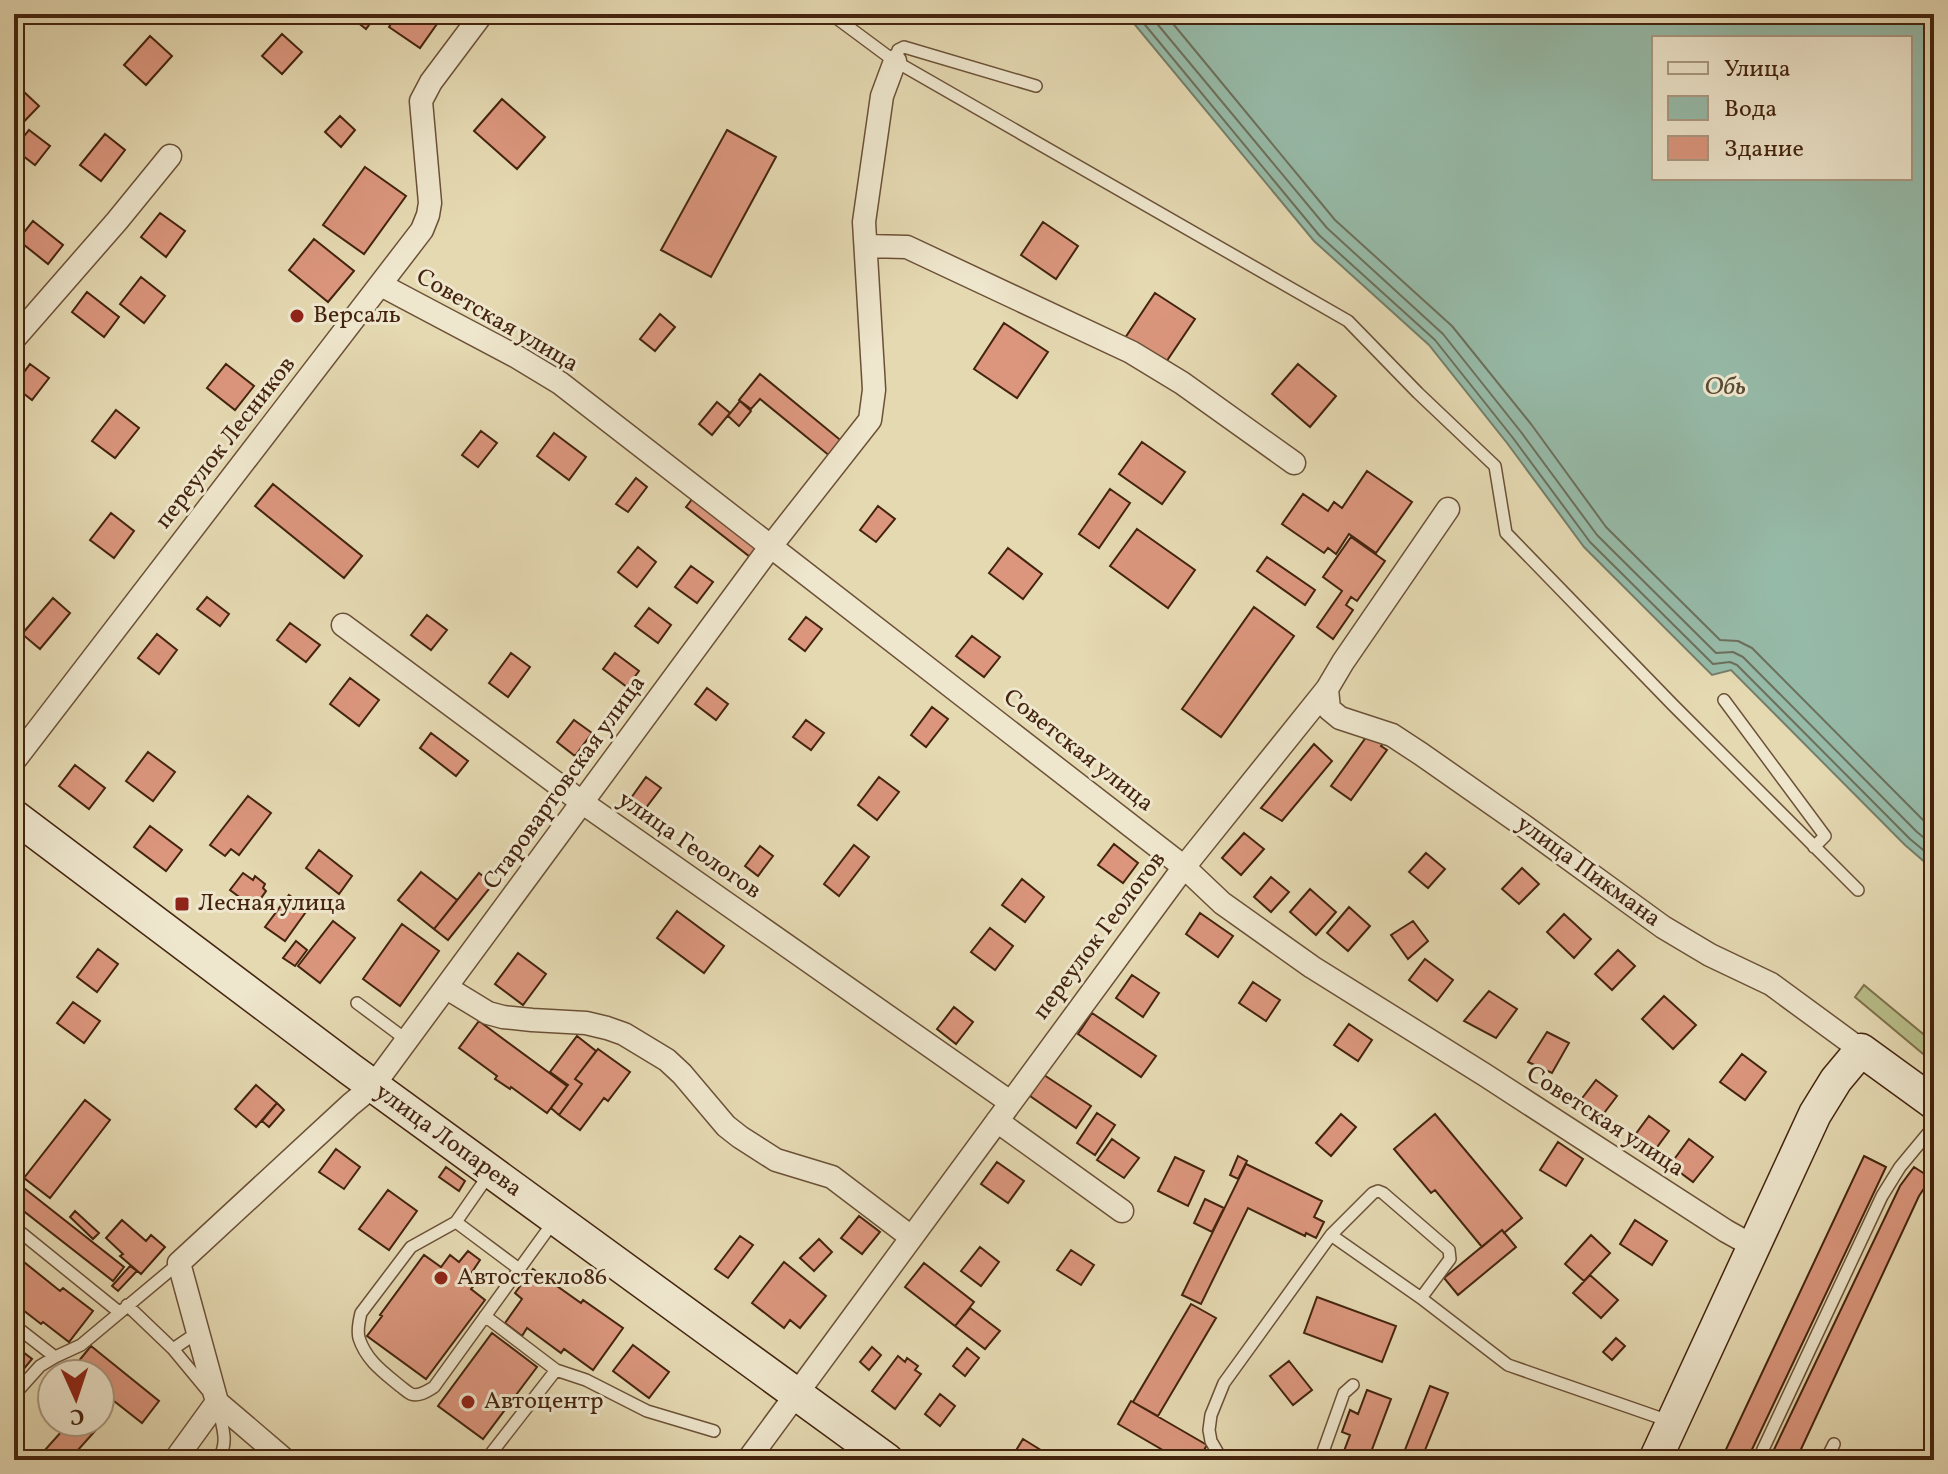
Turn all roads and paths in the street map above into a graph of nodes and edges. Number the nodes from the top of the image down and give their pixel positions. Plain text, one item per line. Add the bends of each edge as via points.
1 (482, 14) edge
2 (831, 14) edge
3 (895, 61) junction
4 (1036, 86) dead end
5 (170, 156) dead end
6 (866, 246) junction
7 (381, 285) junction
8 (14, 339) edge
9 (1294, 463) dead end
10 (1448, 509) dead end
11 (771, 546) junction
12 (343, 625) dead end
13 (1327, 689) junction
14 (1724, 700) dead end
15 (14, 761) edge
16 (583, 803) junction
17 (14, 816) edge
18 (1814, 847) junction
19 (1184, 867) junction
20 (1858, 890) dead end
21 (447, 988) junction
22 (357, 1003) dead end
23 (408, 1041) junction
24 (1861, 1050) junction
25 (373, 1086) junction
26 (1010, 1102) junction
27 (1934, 1103) edge
28 (997, 1121) junction
29 (1934, 1126) edge
30 (491, 1173) junction
31 (1122, 1211) dead end
32 (555, 1219) junction
33 (456, 1222) junction
34 (14, 1227) edge
35 (1331, 1235) junction
36 (911, 1237) junction
37 (1753, 1246) junction
38 (179, 1263) junction
39 (519, 1269) junction
40 (1421, 1298) junction
41 (123, 1308) junction
42 (485, 1316) junction
43 (14, 1325) edge
44 (198, 1332) junction
45 (173, 1349) junction
46 (55, 1357) junction
47 (556, 1370) junction
48 (1353, 1385) dead end
49 (14, 1395) edge
50 (796, 1395) junction
51 (217, 1402) junction
52 (1673, 1423) junction
53 (714, 1431) dead end
54 (1834, 1444) dead end
55 (175, 1460) edge
56 (217, 1460) edge
57 (285, 1460) edge
58 (486, 1460) edge
59 (748, 1460) edge
60 (887, 1460) edge
61 (1222, 1460) edge
62 (1320, 1460) edge
63 (1655, 1460) edge
64 (1758, 1460) edge
65 (1826, 1460) edge

1 - 7 street, переулок Лесников via 421,101 428,215
2 - 3 lane
3 - 4 lane via 904,47
3 - 6 street, Старовартовская улица via 882,96 864,222
3 - 18 lane via 1348,321 1495,466 1506,533
5 - 8 street
6 - 9 street via 907,247 1131,352
6 - 11 street, Старовартовская улица via 874,390 870,420
7 - 11 street, Советская улица via 560,383
7 - 15 street, переулок Лесников
10 - 13 street, переулок Геологов
11 - 16 street, Старовартовская улица
11 - 19 street, Советская улица
12 - 16 street, улица Геологов
13 - 19 street, переулок Геологов
13 - 24 street, улица Пикмана via 1329,709 1340,718 1392,735 1663,927 1771,984
14 - 18 lane via 1825,836
16 - 21 street, Старовартовская улица
16 - 26 street, улица Геологов
17 - 25 main road, улица Лопарева
18 - 20 lane
19 - 26 street, переулок Геологов
19 - 37 street, Советская улица via 1222,903 1312,967
21 - 23 street, Старовартовская улица
21 - 36 street via 503,1017 586,1023 624,1034 667,1060 740,1137 776,1160 832,1177
22 - 23 lane
23 - 25 street, Старовартовская улица
24 - 27 main road, улица Пикмана
24 - 37 main road via 1815,1114
25 - 30 main road, улица Лопарева
25 - 38 street, Старовартовская улица
26 - 28 street, переулок Геологов
28 - 31 street
28 - 36 street, переулок Геологов
29 - 64 lane via 1882,1196
30 - 32 main road, улица Лопарева
30 - 33 lane
32 - 39 lane
32 - 50 main road, улица Лопарева
33 - 39 lane
33 - 42 lane via 411,1247 361,1313 358,1336 377,1368 410,1394 419,1395 434,1387
34 - 41 lane
35 - 40 lane
35 - 40 lane via 1373,1193 1383,1193 1451,1254
35 - 61 lane via 1224,1383 1209,1430
36 - 50 street, переулок Геологов
37 - 52 main road
38 - 41 lane
38 - 44 street
39 - 42 lane
40 - 52 lane via 1508,1365
41 - 45 lane
41 - 46 lane via 81,1345
42 - 47 lane
43 - 46 lane
44 - 45 lane
44 - 51 street
45 - 51 lane
46 - 49 lane
47 - 53 lane via 647,1411
47 - 58 lane
48 - 62 lane via 1344,1393
50 - 59 street, переулок Геологов
50 - 60 main road, улица Лопарева
51 - 55 street
51 - 56 lane via 225,1445
51 - 57 street
52 - 63 main road
54 - 65 lane

